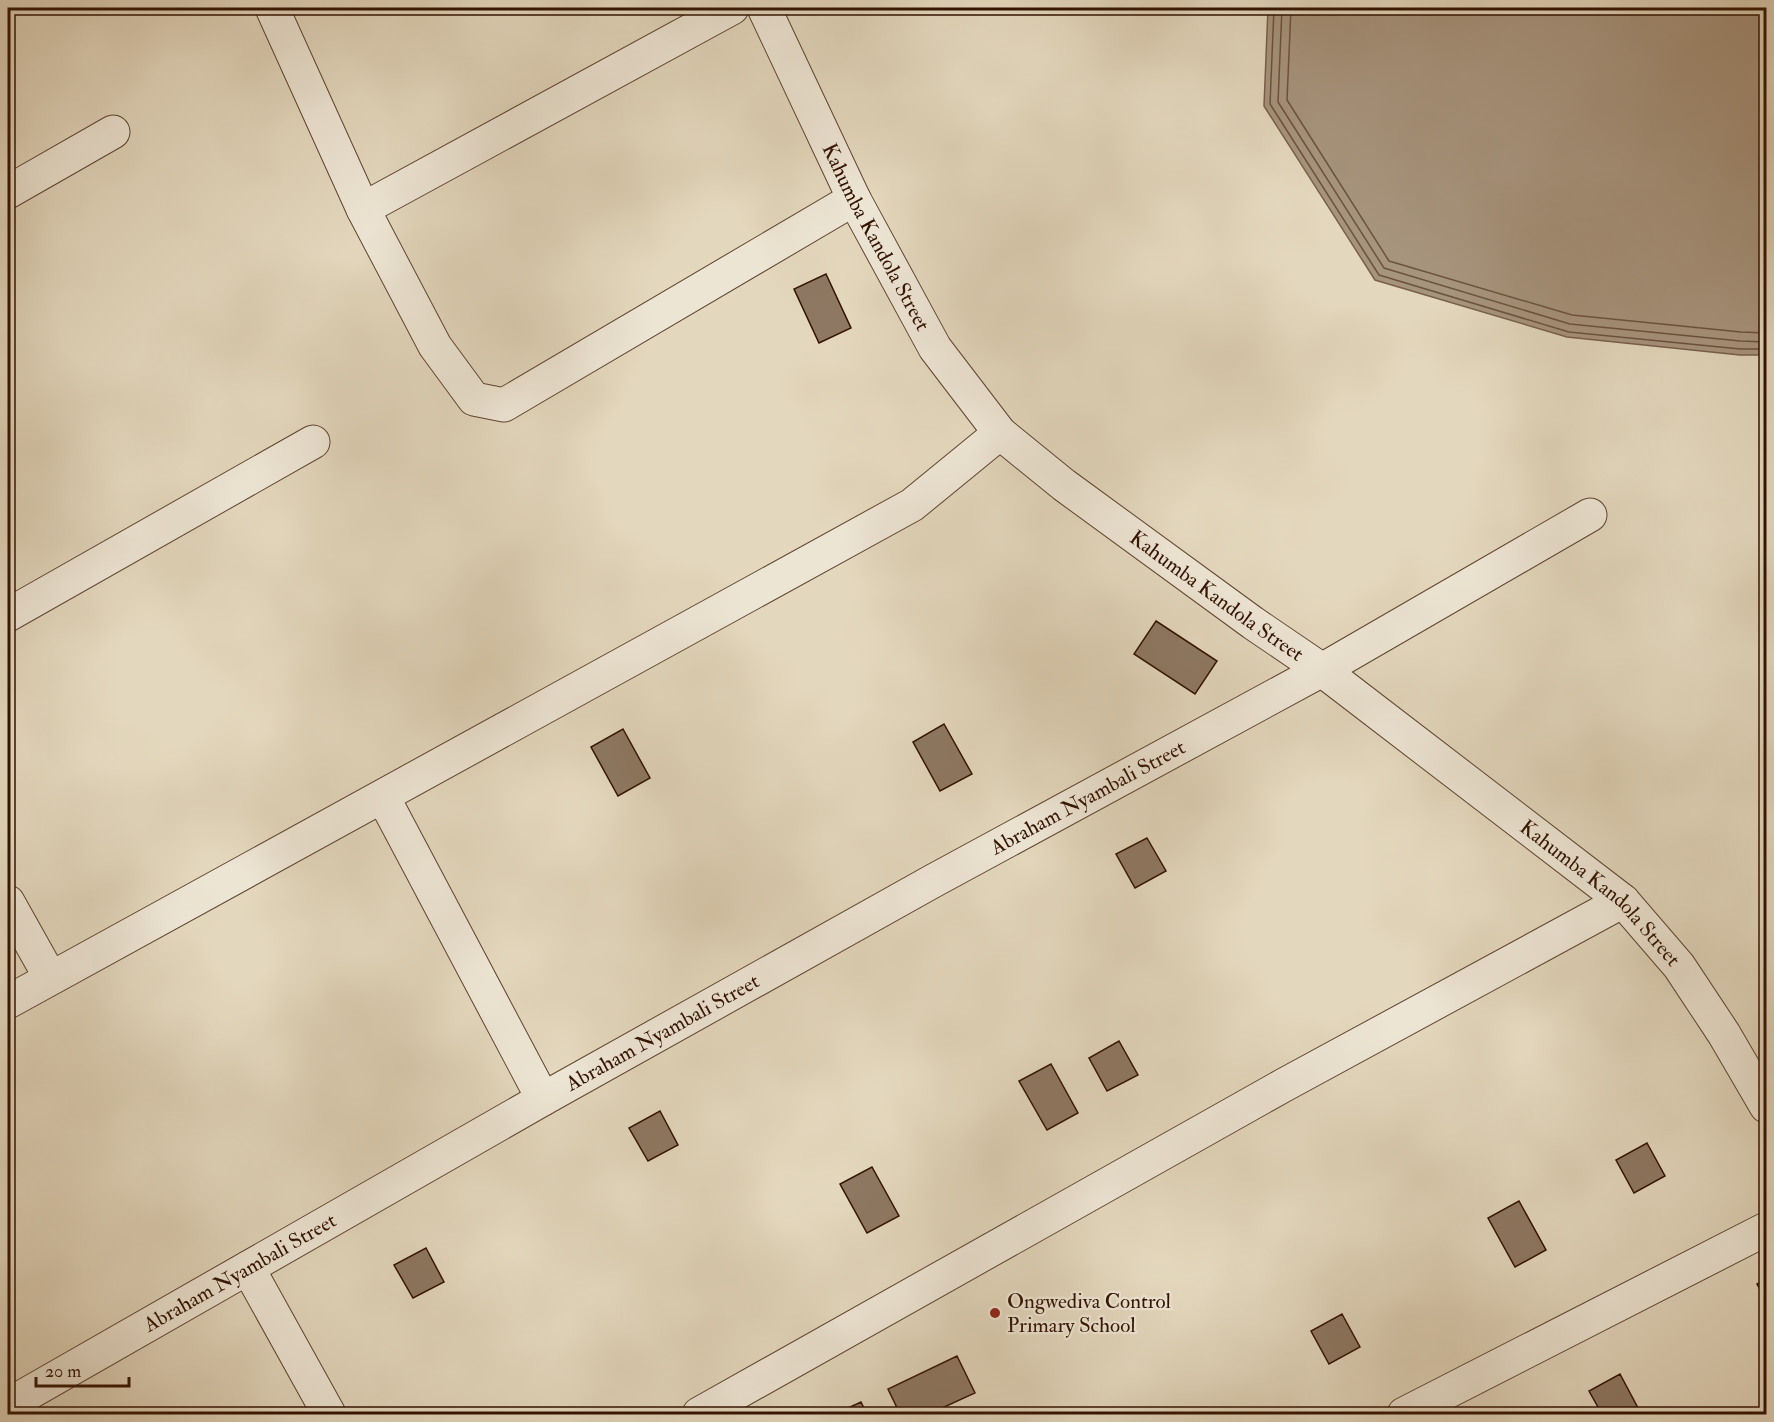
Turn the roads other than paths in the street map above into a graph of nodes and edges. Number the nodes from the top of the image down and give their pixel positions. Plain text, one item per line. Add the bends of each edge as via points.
1 (272, 8) edge
2 (732, 8) edge
3 (764, 8) edge
4 (113, 132) dead end
5 (8, 192) edge
6 (854, 199) junction
7 (363, 209) junction
8 (1000, 434) junction
9 (313, 442) dead end
10 (1590, 515) dead end
11 (8, 615) edge
12 (1322, 670) junction
13 (383, 797) junction
14 (1623, 901) junction
15 (8, 902) edge
16 (50, 977) junction
17 (8, 1002) edge
18 (543, 1099) junction
19 (1767, 1106) edge
20 (1767, 1229) edge
21 (248, 1268) junction
22 (8, 1405) edge
23 (329, 1414) edge
24 (699, 1414) edge
25 (1404, 1414) edge

1 - 7 street
2 - 7 street
3 - 6 street, Kahumba Kandola Street
4 - 5 street
6 - 7 street via 504,405 474,399 435,346
6 - 8 street, Kahumba Kandola Street via 935,348
8 - 12 street, Kahumba Kandola Street via 1064,485
8 - 13 street via 912,505
9 - 11 street
10 - 12 street, Abraham Nyambali Street
12 - 14 street, Kahumba Kandola Street
12 - 18 street, Abraham Nyambali Street
13 - 16 street
13 - 18 street
14 - 19 street, Kahumba Kandola Street via 1679,966
14 - 24 street via 1284,1085
15 - 16 street
16 - 17 street
18 - 21 street, Abraham Nyambali Street
20 - 25 street
21 - 22 street, Abraham Nyambali Street
21 - 23 street

